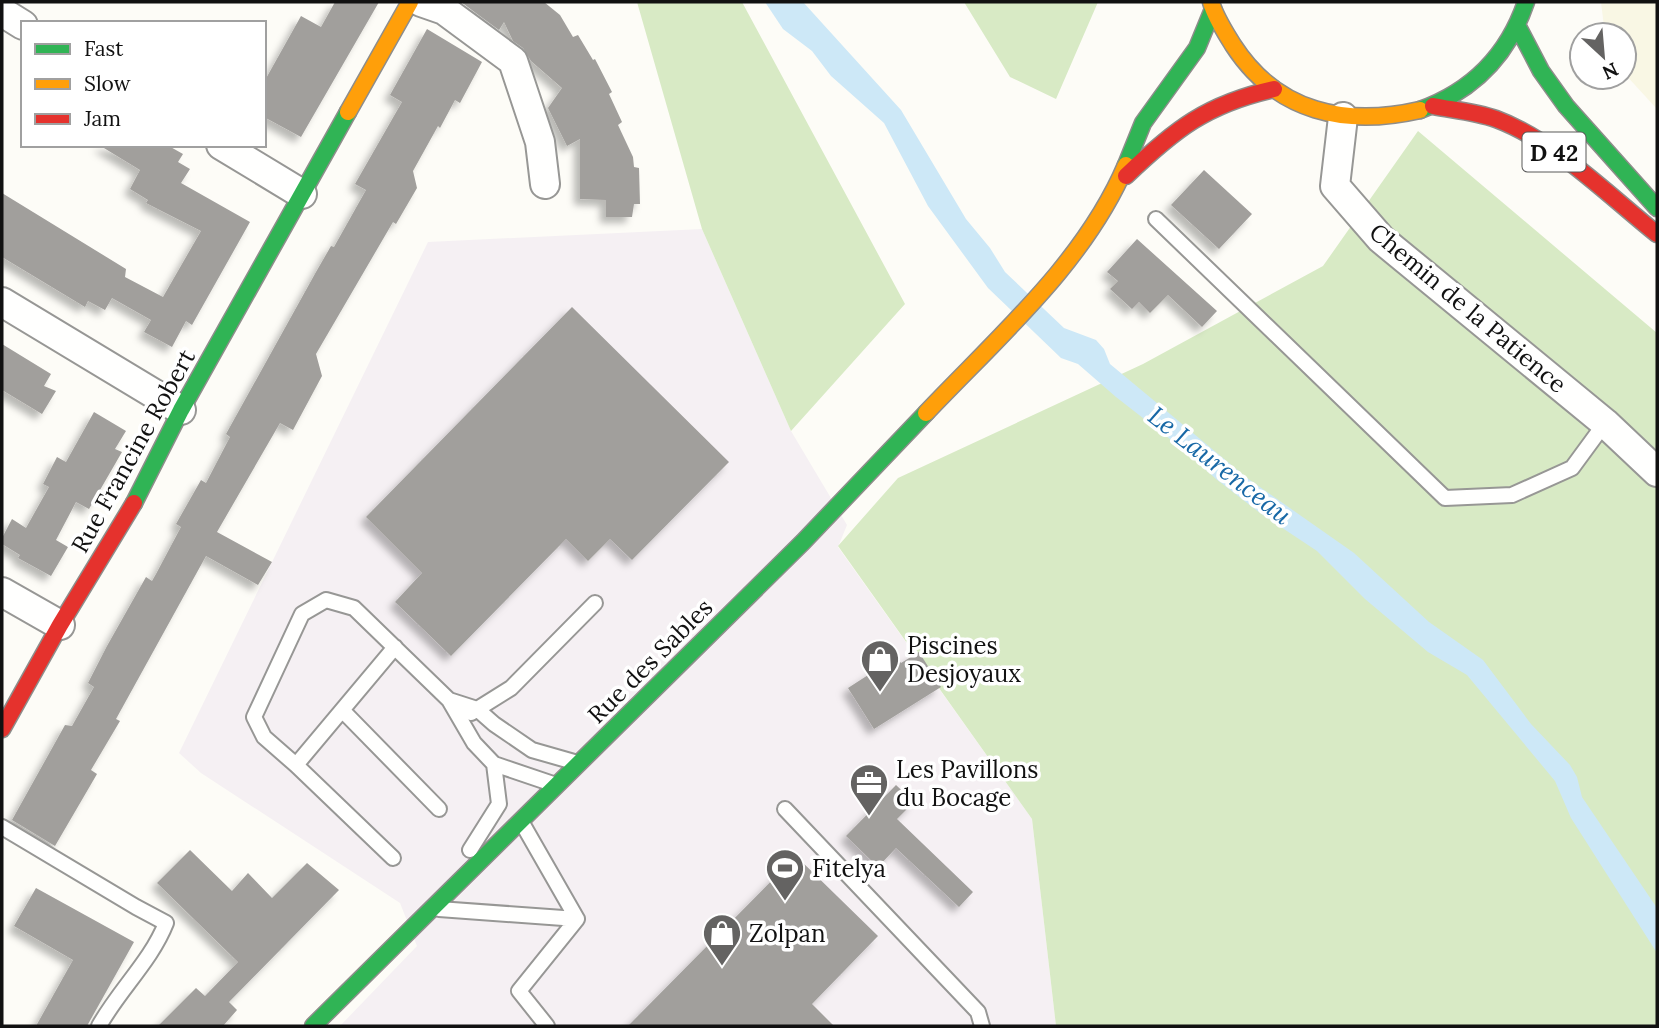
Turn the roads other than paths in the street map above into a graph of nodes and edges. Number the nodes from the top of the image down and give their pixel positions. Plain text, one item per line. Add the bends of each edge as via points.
1 (410, 2) edge
2 (421, 2) edge
3 (1526, 2) edge
4 (1212, 6) edge
5 (2, 12) edge
6 (21, 24) edge
7 (1518, 27) junction
8 (1274, 89) junction
9 (1433, 106) junction
10 (1343, 117) junction
11 (224, 147) edge
12 (545, 184) dead end
13 (1117, 185) junction
14 (302, 194) junction
15 (1657, 208) edge
16 (1156, 219) dead end
17 (1657, 234) edge
18 (2, 302) edge
19 (181, 410) junction
20 (1605, 423) junction
21 (1657, 472) edge
22 (2, 592) edge
23 (595, 603) dead end
24 (60, 625) junction
25 (395, 648) junction
26 (449, 700) junction
27 (477, 709) junction
28 (343, 711) junction
29 (461, 721) junction
30 (2, 729) edge
31 (579, 763) junction
32 (494, 764) junction
33 (296, 765) junction
34 (557, 785) junction
35 (439, 808) dead end
36 (785, 809) dead end
37 (521, 821) junction
38 (2, 827) edge
39 (393, 858) dead end
40 (432, 909) junction
41 (577, 919) junction
42 (99, 1026) edge
43 (313, 1026) edge
44 (547, 1026) edge
45 (982, 1026) edge

1 - 14 main road, Rue Francine Robert
2 - 12 street via 443,10 513,61 540,142
3 - 7 main road
4 - 8 main road via 1237,54
4 - 13 main road via 1197,48 1143,123
5 - 6 street
7 - 9 main road via 1497,60 1468,87
7 - 15 main road, D 42 via 1566,106
8 - 10 main road via 1306,107
8 - 13 main road via 1237,98 1199,116 1162,141
9 - 10 main road via 1388,118
9 - 17 main road, D 42 via 1498,120 1537,140
10 - 20 street, Chemin de la Patience via 1335,186 1381,239
11 - 14 street
13 - 31 main road, Rue des Sables via 1064,267 1036,298 803,542
14 - 19 main road, Rue Francine Robert
16 - 20 lane via 1445,498 1512,495 1572,468
18 - 19 street
19 - 24 main road, Rue Francine Robert via 127,516
20 - 21 street, Chemin de la Patience
22 - 24 street
23 - 27 lane via 511,688
24 - 30 main road, Rue Francine Robert
25 - 26 lane
25 - 28 lane
25 - 33 lane via 354,608 326,600 302,614 254,717 264,737
26 - 27 lane
26 - 29 lane
27 - 29 lane
27 - 31 lane via 532,750
28 - 33 lane
28 - 35 lane
29 - 32 lane
31 - 34 main road, Rue des Sables
32 - 34 lane
32 - 40 lane via 499,804
33 - 39 lane
34 - 37 main road, Rue des Sables
36 - 45 lane via 978,1012
37 - 40 main road, Rue des Sables
37 - 41 lane
38 - 42 lane via 166,923 157,946
40 - 41 lane
40 - 43 main road, Rue des Sables
41 - 44 lane via 519,991

